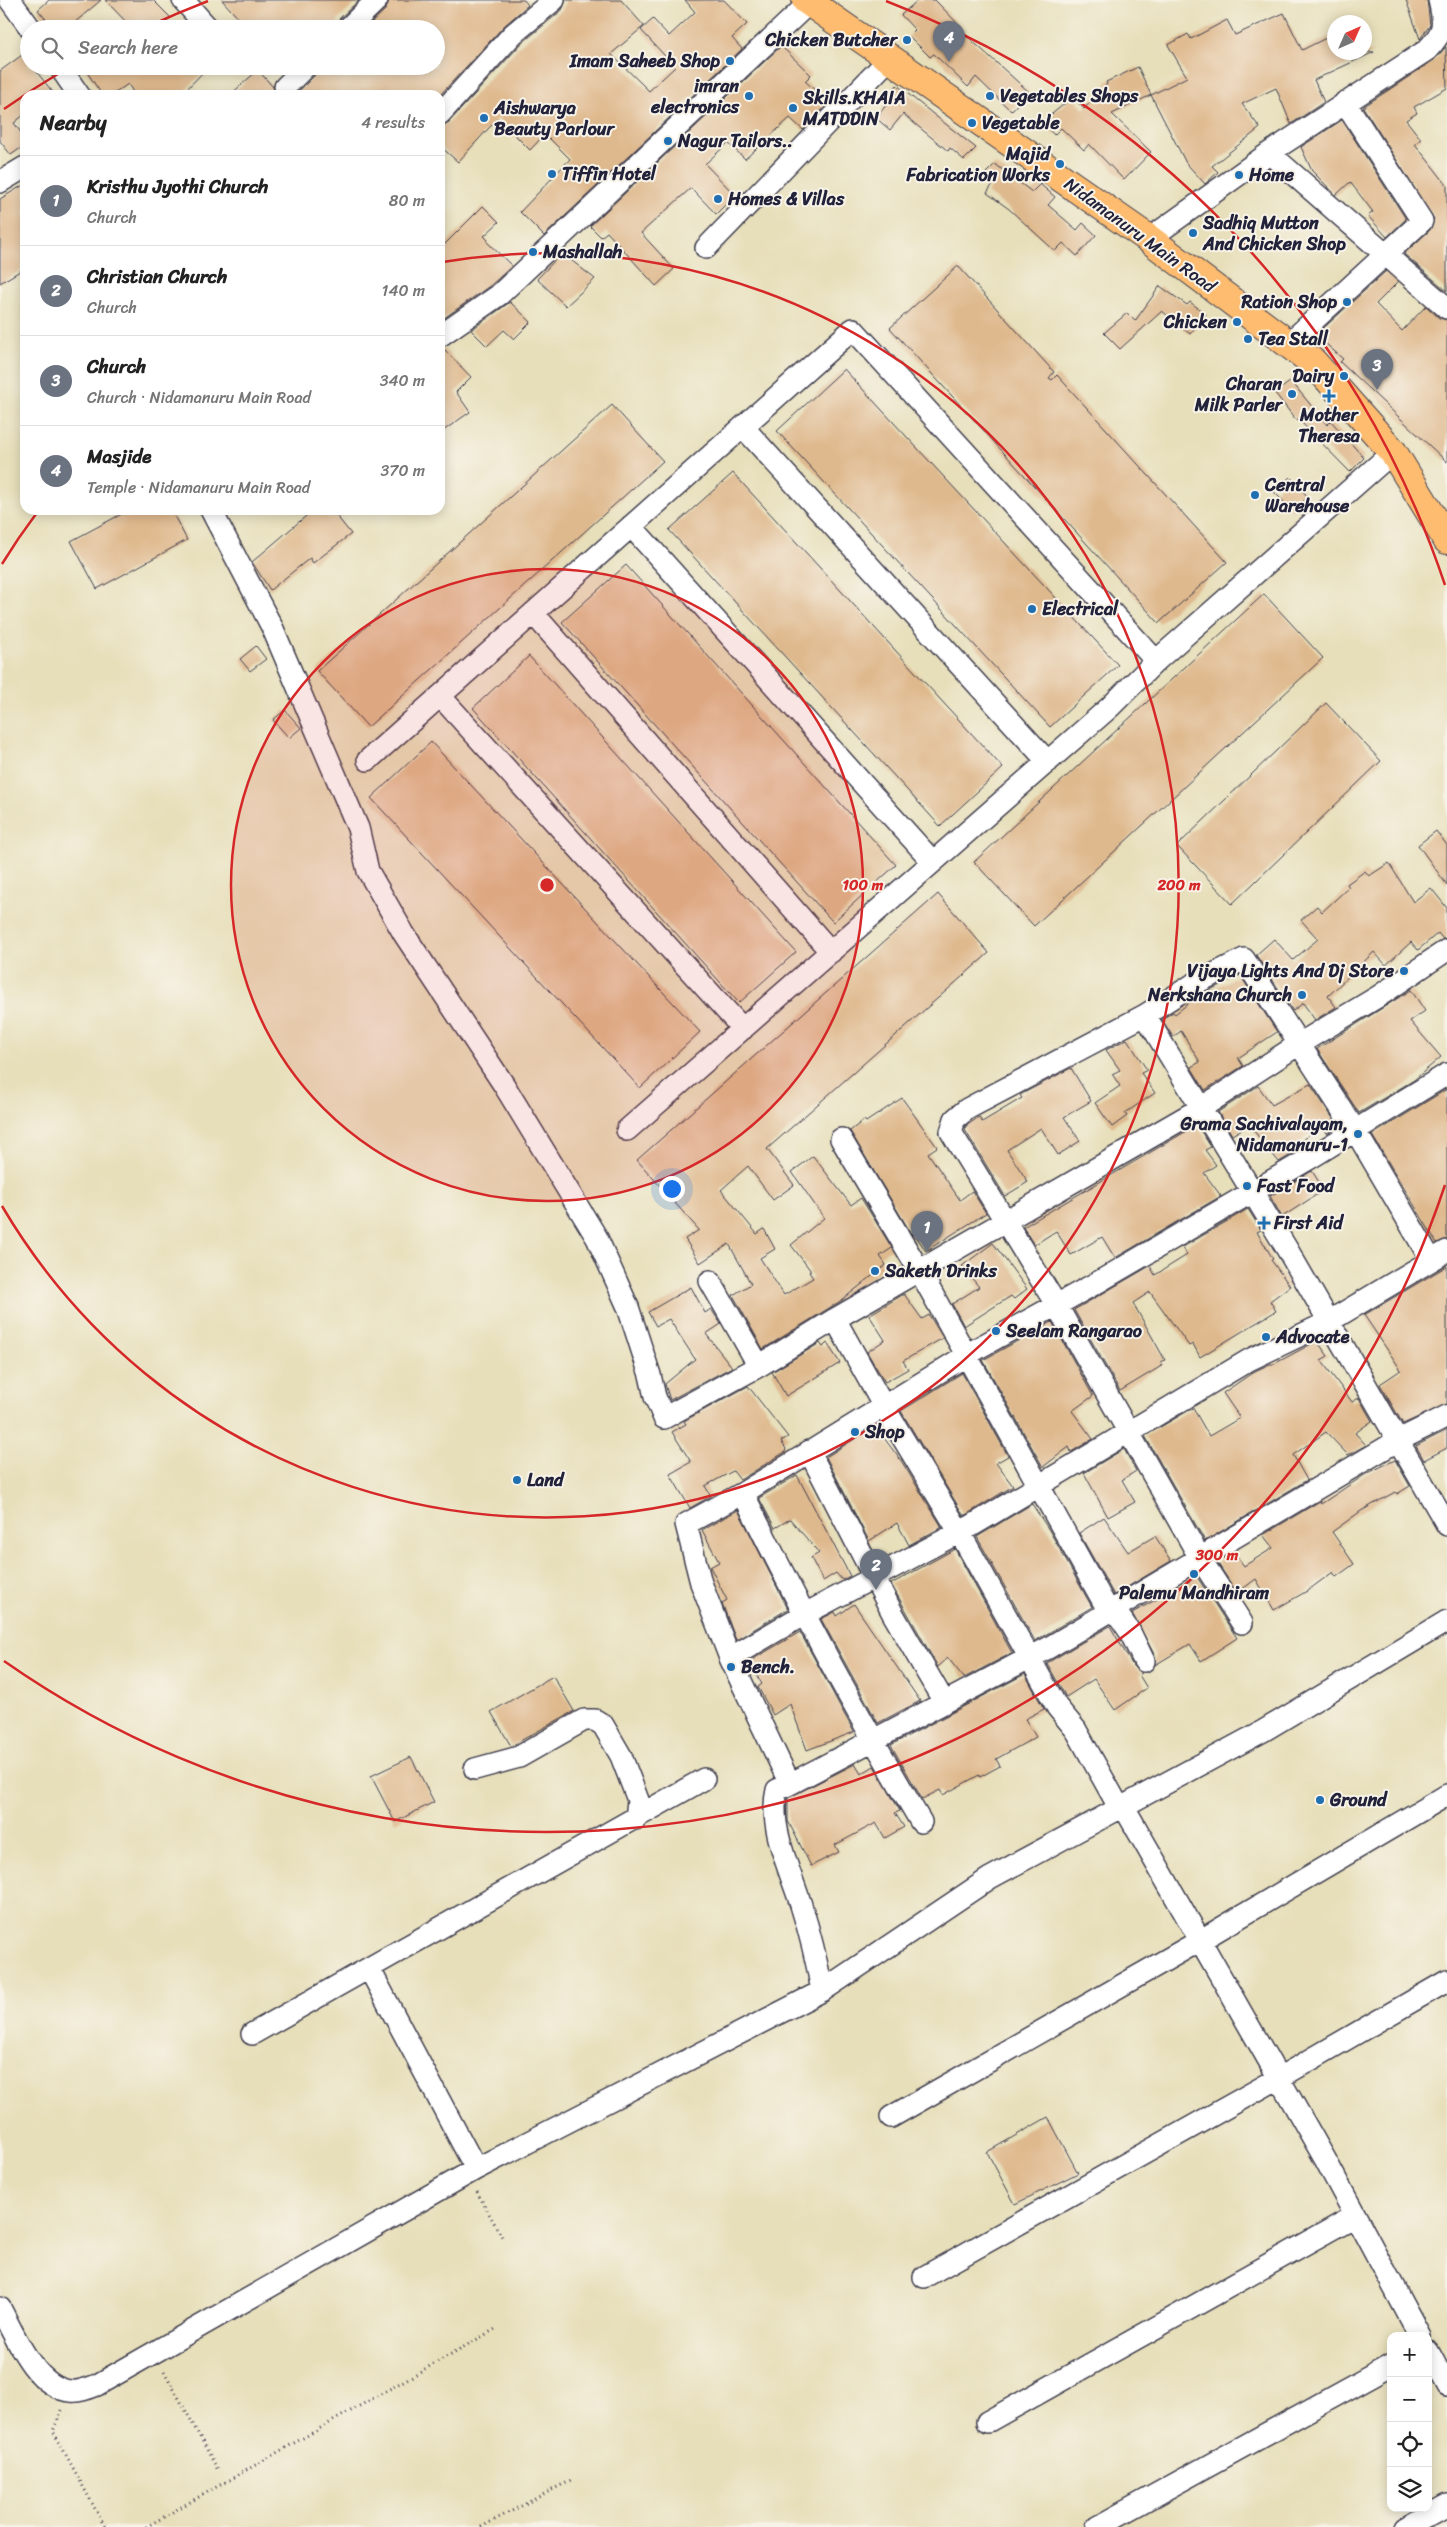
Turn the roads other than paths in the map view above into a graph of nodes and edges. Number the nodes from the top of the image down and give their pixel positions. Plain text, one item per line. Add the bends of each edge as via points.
1 (10, 0) edge
2 (183, 0) edge
3 (377, 0) edge
4 (554, 0) edge
5 (1439, 0) edge
6 (809, 1) edge
7 (24, 20) edge
8 (200, 20) edge
9 (356, 20) edge
10 (890, 58) junction
11 (65, 75) edge
12 (297, 75) edge
13 (285, 86) dead end
14 (76, 90) edge
15 (1345, 102) junction
16 (445, 109) edge
17 (1269, 152) junction
18 (20, 170) edge
19 (0, 182) edge
20 (1149, 239) junction
21 (706, 248) dead end
22 (1385, 254) junction
23 (1447, 308) edge
24 (445, 333) edge
25 (1288, 344) junction
26 (743, 427) junction
27 (1393, 452) junction
28 (214, 515) edge
29 (631, 526) junction
30 (1447, 540) edge
31 (532, 614) junction
32 (1156, 661) junction
33 (440, 696) junction
34 (368, 760) dead end
35 (1048, 762) junction
36 (933, 862) junction
37 (1447, 950) edge
38 (830, 952) junction
39 (1145, 1015) junction
40 (742, 1028) junction
41 (1299, 1044) junction
42 (1447, 1074) edge
43 (1201, 1108) junction
44 (627, 1130) dead end
45 (1355, 1130) junction
46 (841, 1139) dead end
47 (1251, 1191) junction
48 (1004, 1221) junction
49 (1439, 1255) edge
50 (919, 1270) junction
51 (710, 1281) dead end
52 (1057, 1306) junction
53 (835, 1319) junction
54 (1328, 1322) junction
55 (968, 1356) junction
56 (758, 1366) junction
57 (884, 1407) junction
58 (1447, 1416) edge
59 (1130, 1432) junction
60 (1397, 1441) junction
61 (809, 1451) junction
62 (1040, 1485) junction
63 (743, 1493) junction
64 (1447, 1525) edge
65 (960, 1532) junction
66 (1200, 1558) junction
67 (874, 1578) junction
68 (1112, 1611) junction
69 (803, 1615) junction
70 (1447, 1620) edge
71 (1242, 1623) dead end
72 (1031, 1657) junction
73 (730, 1658) junction
74 (1144, 1661) dead end
75 (944, 1702) junction
76 (872, 1741) junction
77 (475, 1769) dead end
78 (704, 1779) dead end
79 (790, 1784) junction
80 (1447, 1795) edge
81 (1122, 1808) junction
82 (636, 1819) junction
83 (921, 1822) dead end
84 (1201, 1940) junction
85 (369, 1968) junction
86 (1447, 1980) edge
87 (822, 1991) junction
88 (252, 2034) dead end
89 (1279, 2078) junction
90 (891, 2117) dead end
91 (472, 2172) junction
92 (1355, 2216) junction
93 (924, 2277) dead end
94 (0, 2308) edge
95 (1418, 2332) edge
96 (1432, 2358) edge
97 (1387, 2367) edge
98 (1447, 2386) edge
99 (987, 2422) dead end
100 (1447, 2505) edge
101 (1096, 2527) edge
102 (1407, 2527) edge

1 - 7 street
2 - 8 street
3 - 9 street
4 - 16 street via 513,34
5 - 15 street via 1444,23 1439,37 1427,50
6 - 10 main road, Nidamanuru Main Road
6 - 24 street via 499,296
10 - 20 main road, Nidamanuru Main Road
10 - 21 street
11 - 14 street
12 - 13 street
15 - 17 street
15 - 22 street via 1422,221
17 - 20 street
17 - 22 street
18 - 19 street
20 - 25 main road, Nidamanuru Main Road
22 - 23 street
22 - 25 street
25 - 27 main road, Nidamanuru Main Road via 1314,363
26 - 29 street
26 - 32 street via 853,329
26 - 35 street
27 - 30 main road, Nidamanuru Main Road
27 - 32 street
28 - 56 street via 273,629 358,828 368,871 404,934 504,1086 597,1238 628,1307 664,1418
29 - 31 street
29 - 36 street
31 - 33 street
31 - 38 street
32 - 35 street
33 - 34 street
33 - 40 street
35 - 36 street
36 - 38 street
37 - 41 street
38 - 40 street
39 - 41 street via 1192,985 1244,959
39 - 43 street
39 - 48 street via 967,1109 955,1119 951,1132
40 - 44 street
41 - 43 street
41 - 45 street
42 - 45 street
43 - 47 street
43 - 48 street
45 - 47 street
45 - 49 street
46 - 50 street
47 - 52 street
47 - 54 street
48 - 50 street
48 - 52 street
49 - 54 street
50 - 53 street
50 - 55 street
51 - 56 street
52 - 55 street via 980,1346
52 - 59 street
53 - 56 street
53 - 57 street
54 - 59 street via 1249,1360
54 - 60 street
55 - 57 street
55 - 62 street
57 - 61 street
57 - 65 street
58 - 60 street
59 - 62 street
59 - 66 street
60 - 64 street
60 - 66 street
61 - 63 street
61 - 67 street
62 - 65 street
62 - 68 street
63 - 69 street
63 - 73 street via 686,1524 701,1583
65 - 67 street
65 - 72 street via 1016,1636
66 - 68 street
66 - 71 street
67 - 69 street
67 - 75 street
68 - 72 street
68 - 74 street via 1130,1632
69 - 73 street
69 - 76 street
70 - 81 street via 1263,1731
72 - 75 street
72 - 81 street via 1057,1706 1076,1730
73 - 79 street
75 - 76 street
76 - 79 street
76 - 83 street
77 - 82 street via 519,1757 584,1720 595,1720 603,1725 620,1756 638,1800
78 - 82 street
79 - 87 street via 777,1790 773,1804 780,1848 814,1948
80 - 84 street
81 - 84 street
81 - 87 street via 990,1878
82 - 85 street
84 - 89 street
84 - 90 street
85 - 88 street
85 - 91 street
86 - 89 street
87 - 91 street
89 - 92 street
89 - 93 street
91 - 94 street via 97,2385 69,2391 48,2382 27,2359
92 - 95 street
92 - 99 street
96 - 98 street
97 - 101 street
100 - 102 street

